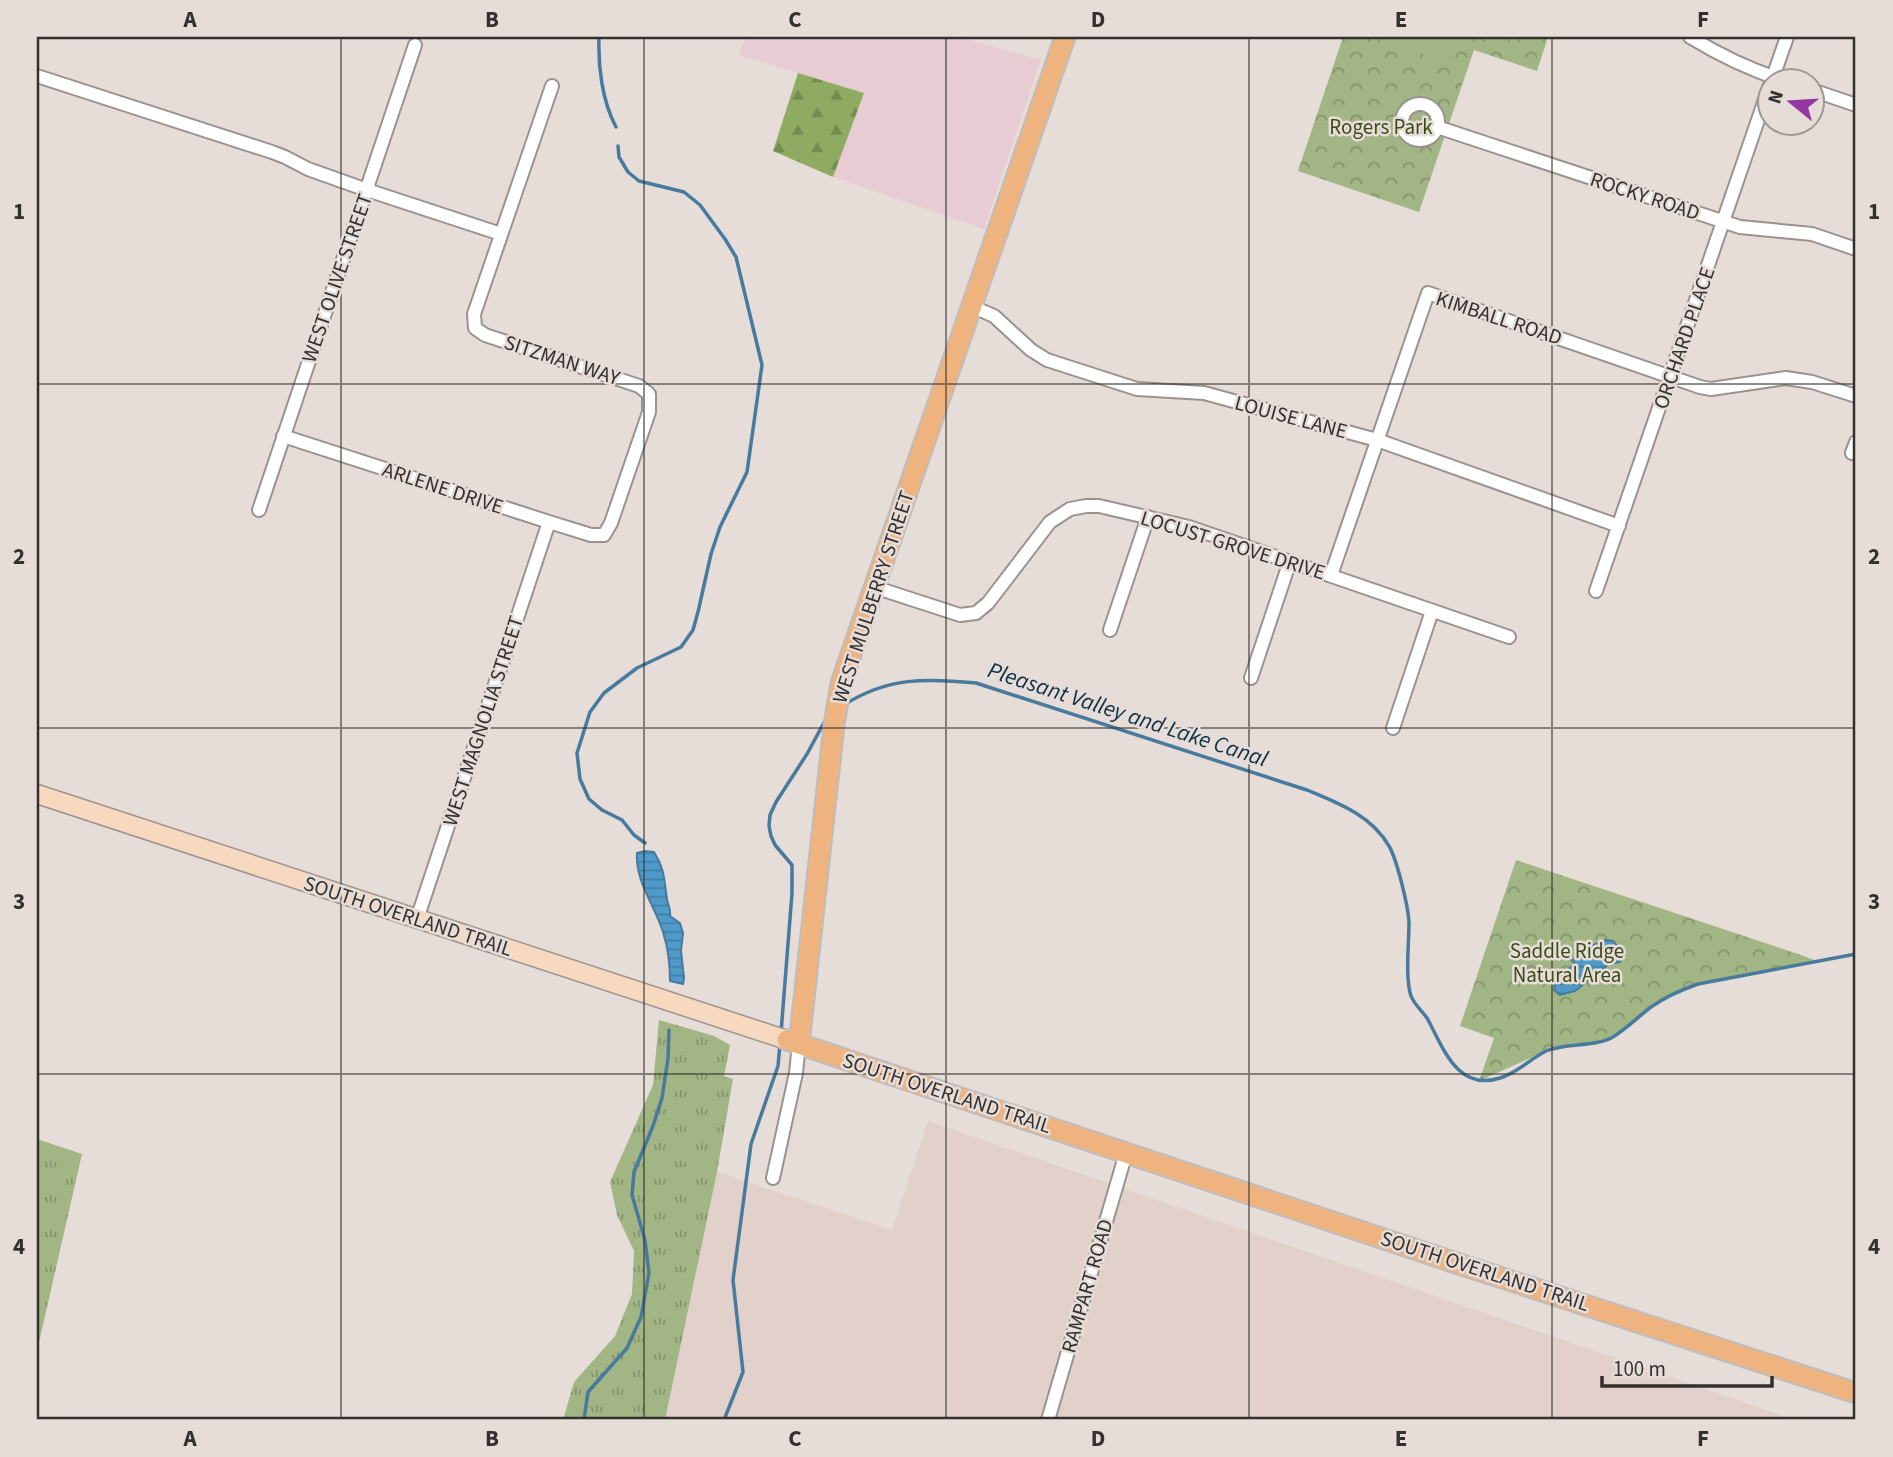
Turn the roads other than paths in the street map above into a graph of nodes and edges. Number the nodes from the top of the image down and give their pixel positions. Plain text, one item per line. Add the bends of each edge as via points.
1 (1065, 37) edge
2 (1690, 37) edge
3 (1787, 37) edge
4 (415, 46) dead end
5 (1778, 66) edge
6 (1756, 73) edge
7 (37, 76) edge
8 (552, 86) dead end
9 (1826, 94) edge
10 (1856, 104) edge
11 (1437, 127) dead end
12 (1756, 133) edge
13 (367, 190) junction
14 (1725, 222) junction
15 (501, 234) junction
16 (1856, 249) edge
17 (971, 306) junction
18 (1670, 376) junction
19 (1856, 396) edge
20 (283, 436) junction
21 (1377, 440) junction
22 (259, 510) dead end
23 (1148, 517) junction
24 (549, 522) junction
25 (1619, 526) junction
26 (604, 535) joint
27 (1290, 561) junction
28 (1331, 575) junction
29 (874, 587) junction
30 (1596, 592) dead end
31 (1432, 611) junction
32 (1110, 630) dead end
33 (1508, 637) dead end
34 (1251, 678) dead end
35 (1393, 728) dead end
36 (37, 796) edge
37 (417, 919) junction
38 (786, 1040) junction
39 (1126, 1153) junction
40 (772, 1178) dead end
41 (1856, 1393) edge
42 (1048, 1420) edge

1 - 17 main road, WEST MULBERRY STREET
2 - 6 street
3 - 5 street, ORCHARD PLACE
4 - 13 street, WEST OLIVE STREET
7 - 13 street via 279,155
8 - 15 street
9 - 10 street
11 - 14 street, ROCKY ROAD
12 - 14 street, ORCHARD PLACE
13 - 15 street
13 - 20 street, WEST OLIVE STREET
14 - 16 street, ROCKY ROAD via 1812,234
14 - 18 street, ORCHARD PLACE
15 - 26 street, SITZMAN WAY via 474,314 474,328 639,386 649,394 649,412
17 - 21 street, LOUISE LANE via 994,316 1039,356 1127,387 1204,393
17 - 29 main road, WEST MULBERRY STREET
18 - 19 street, KIMBALL ROAD via 1711,389 1799,379
18 - 21 street, KIMBALL ROAD via 1428,293
18 - 25 street, ORCHARD PLACE
20 - 22 street, WEST OLIVE STREET
20 - 24 street, ARLENE DRIVE
21 - 25 street, LOUISE LANE
21 - 28 street, KIMBALL ROAD
23 - 27 street, LOCUST GROVE DRIVE
23 - 29 street, LOCUST GROVE DRIVE via 1099,506 1063,513 1044,527 988,603 971,614 960,615
23 - 32 street
24 - 26 street, ARLENE DRIVE
24 - 37 street, WEST MAGNOLIA STREET
25 - 30 street, ORCHARD PLACE
27 - 28 street, LOCUST GROVE DRIVE
27 - 34 street
28 - 31 street, LOCUST GROVE DRIVE
29 - 38 main road, WEST MULBERRY STREET via 843,675 835,715
31 - 33 street, LOCUST GROVE DRIVE
31 - 35 street
36 - 37 main road, SOUTH OVERLAND TRAIL
37 - 38 main road, SOUTH OVERLAND TRAIL
38 - 39 main road, SOUTH OVERLAND TRAIL
38 - 40 street, WEST MULBERRY STREET via 796,1073
39 - 41 main road, SOUTH OVERLAND TRAIL
39 - 42 street, RAMPART ROAD

